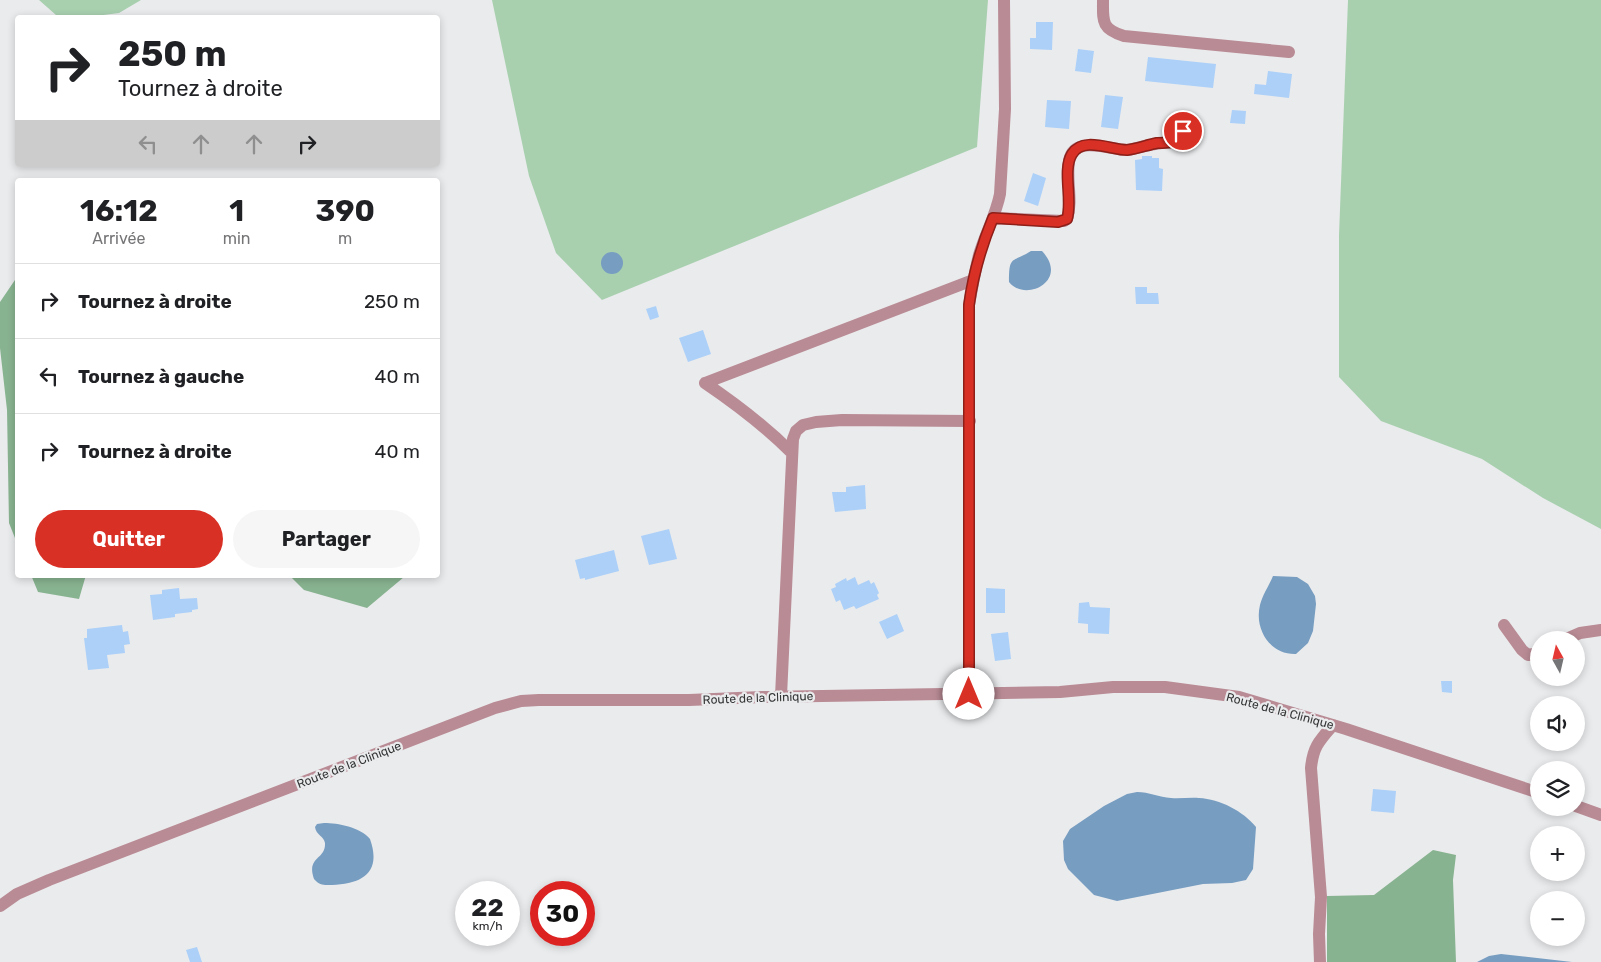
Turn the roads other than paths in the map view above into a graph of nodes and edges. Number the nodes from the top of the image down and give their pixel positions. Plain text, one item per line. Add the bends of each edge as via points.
1 (1004, 0) edge
2 (1103, 0) edge
3 (1289, 52) dead end
4 (1185, 123) dead end
5 (993, 218) junction
6 (973, 280) junction
7 (970, 421) junction
8 (792, 453) junction
9 (1504, 625) dead end
10 (1601, 630) edge
11 (1585, 632) edge
12 (1530, 654) edge
13 (969, 694) junction
14 (781, 696) junction
15 (1333, 725) junction
16 (1530, 790) edge
17 (1585, 809) edge
18 (1601, 815) edge
19 (0, 906) edge
20 (1320, 962) edge

1 - 5 street via 1005,109 1000,194
2 - 3 street via 1103,20 1107,28 1124,36
4 - 5 street via 1179,137 1173,141 1127,150 1089,145 1073,152 1068,182 1069,214 1064,221
5 - 6 street
6 - 7 street via 969,305
6 - 8 street via 705,383 772,432
7 - 8 street via 816,422 803,425 796,431
7 - 13 street
8 - 14 street
9 - 12 street via 1522,650
10 - 11 street
13 - 14 street, Route de la Clinique
13 - 15 street, Route de la Clinique via 1113,687 1164,688 1239,697
14 - 19 street, Route de la Clinique via 539,700 508,704 49,880 17,894
15 - 16 street, Route de la Clinique
15 - 20 street via 1312,753 1311,768 1321,896
17 - 18 street

